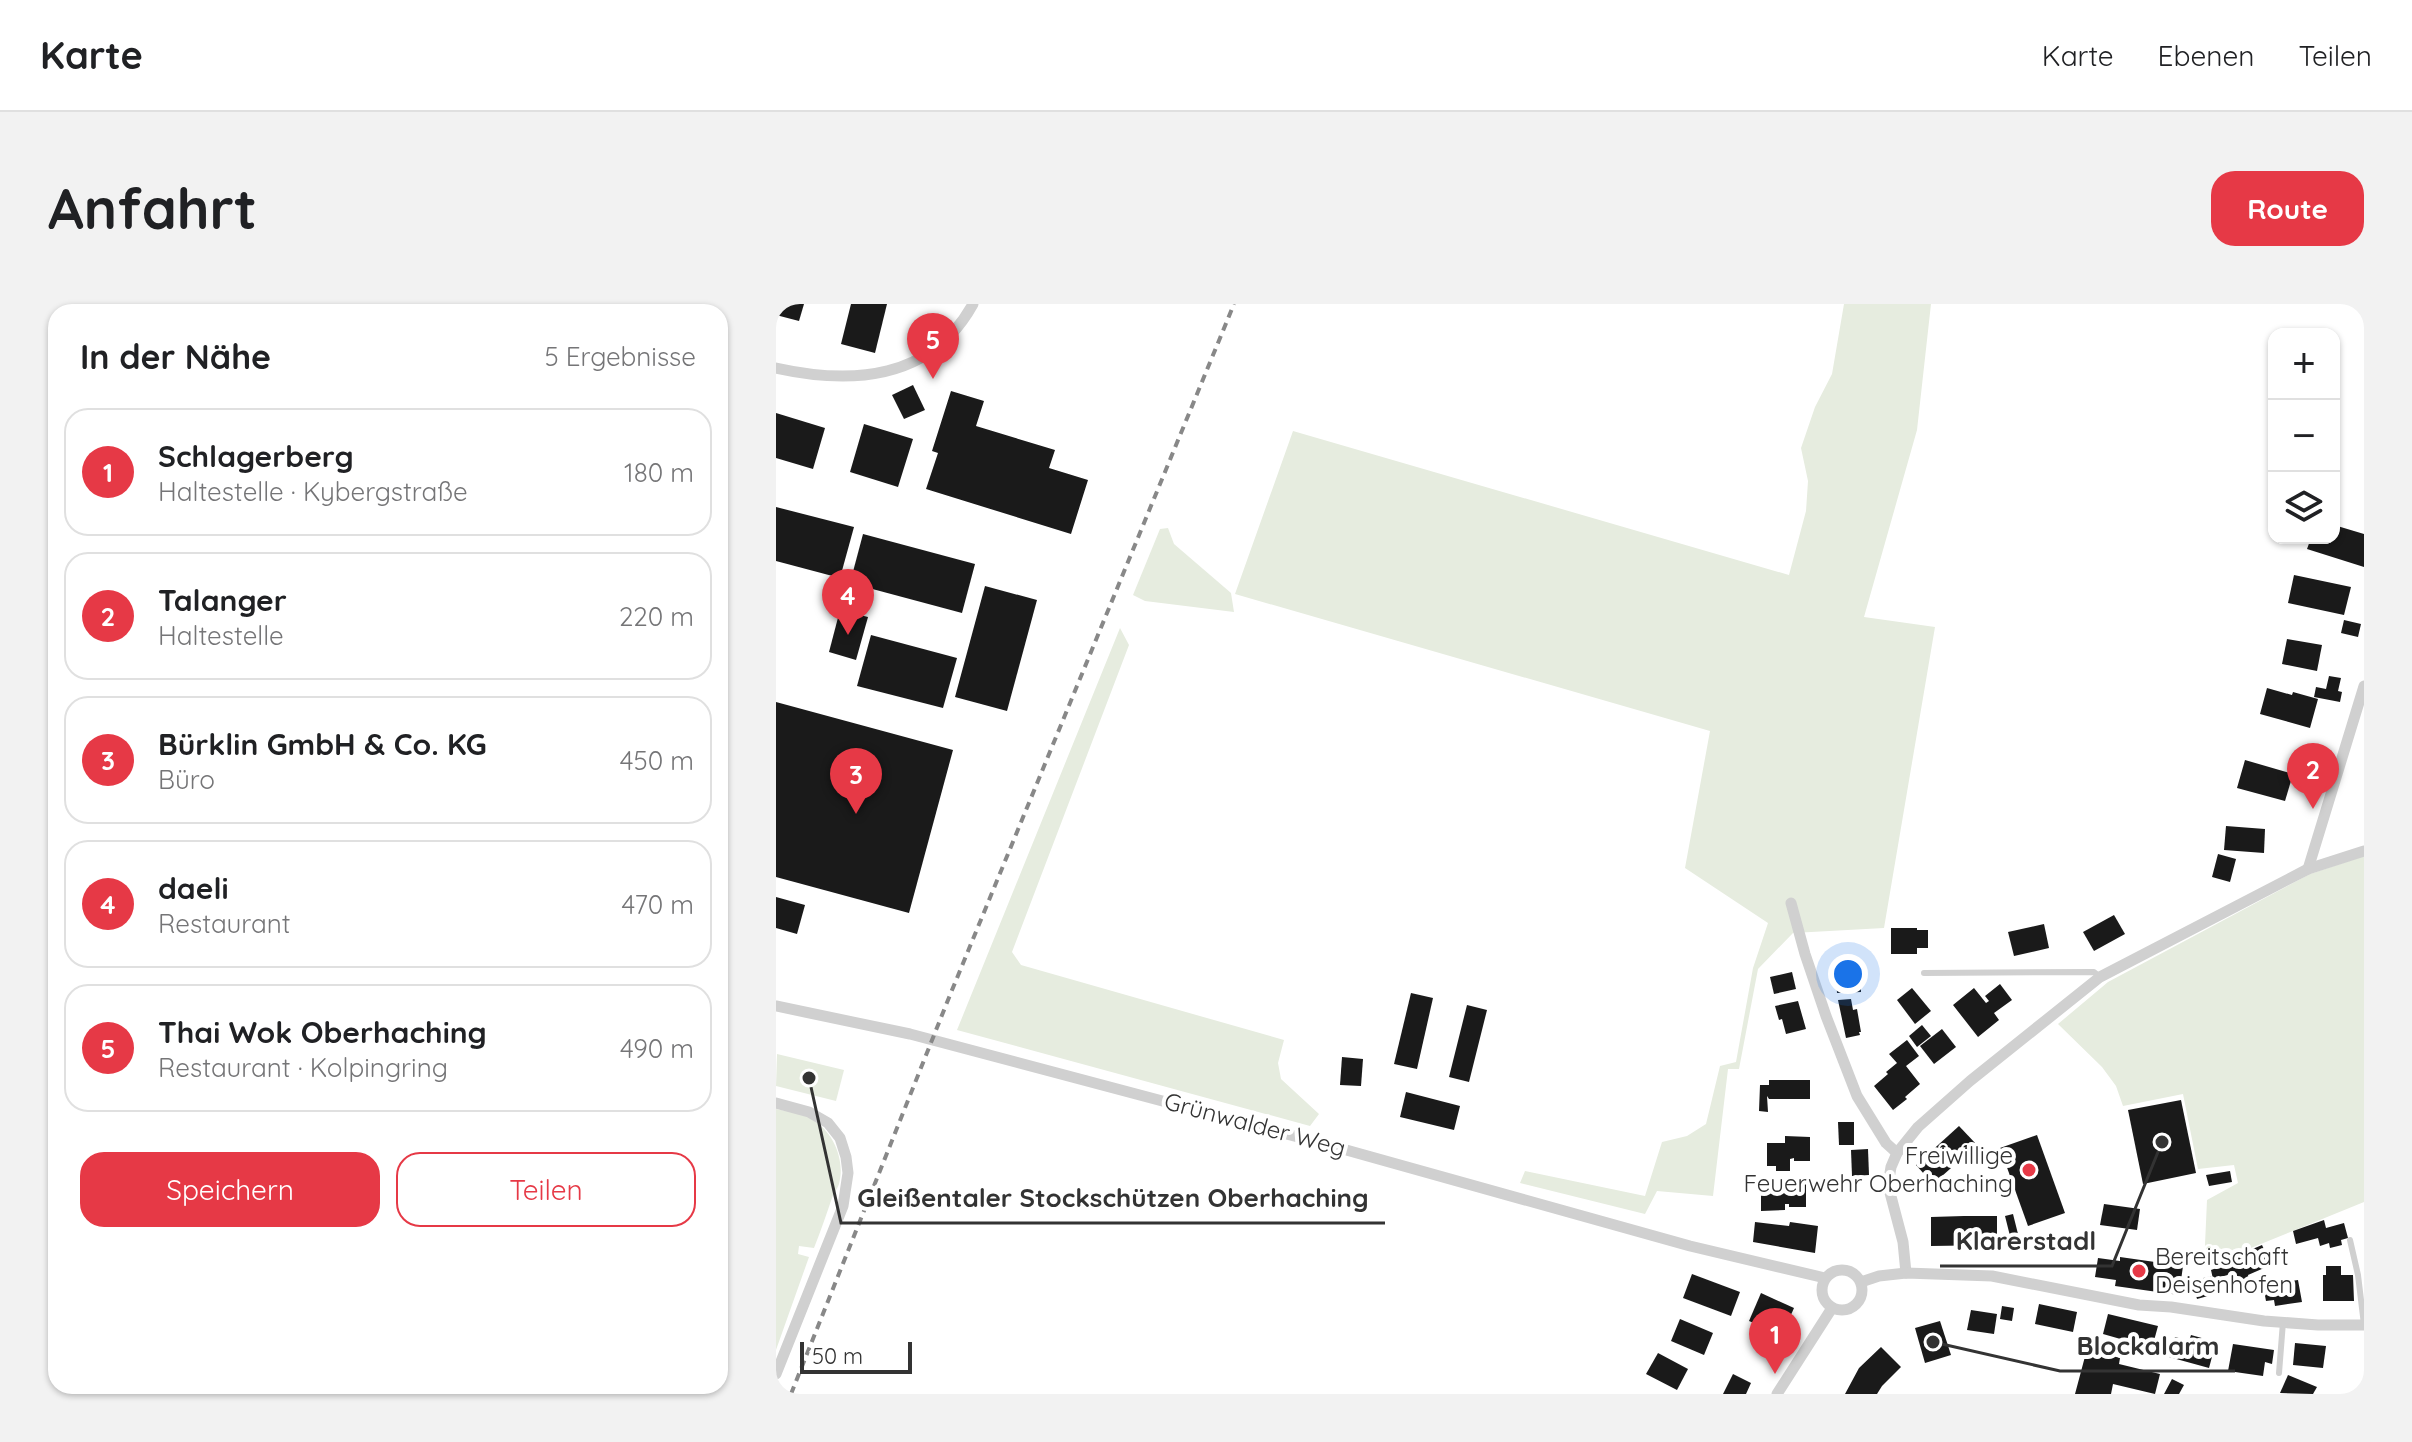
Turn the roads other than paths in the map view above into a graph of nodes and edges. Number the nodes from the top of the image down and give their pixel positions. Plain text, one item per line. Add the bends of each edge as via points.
1 (973, 304) edge
2 (776, 368) edge
3 (2364, 686) edge
4 (2364, 851) edge
5 (2308, 869) junction
6 (1791, 903) dead end
7 (1924, 973) dead end
8 (2100, 977) junction
9 (776, 1006) edge
10 (776, 1103) edge
11 (1897, 1153) junction
12 (2350, 1240) dead end
13 (1906, 1273) junction
14 (1825, 1278) junction
15 (1861, 1282) junction
16 (1832, 1308) junction
17 (2283, 1322) junction
18 (2364, 1325) edge
19 (2279, 1373) dead end
20 (776, 1374) edge
21 (1777, 1394) edge

1 - 2 street via 941,344 887,373 834,377
3 - 5 street
4 - 5 street
5 - 8 street
6 - 11 street via 1857,1096
7 - 8 lane via 2094,972
8 - 11 street via 1970,1081
9 - 14 street, Grünwalder Weg via 910,1034
10 - 20 street via 828,1123 840,1138 848,1173 843,1206
11 - 13 street via 1888,1185
12 - 18 lane
13 - 15 street
13 - 17 street via 1992,1276 2139,1305
14 - 15 street via 1847,1270
14 - 16 street via 1823,1298
15 - 16 street via 1855,1305
16 - 21 street
17 - 18 street
17 - 19 lane

